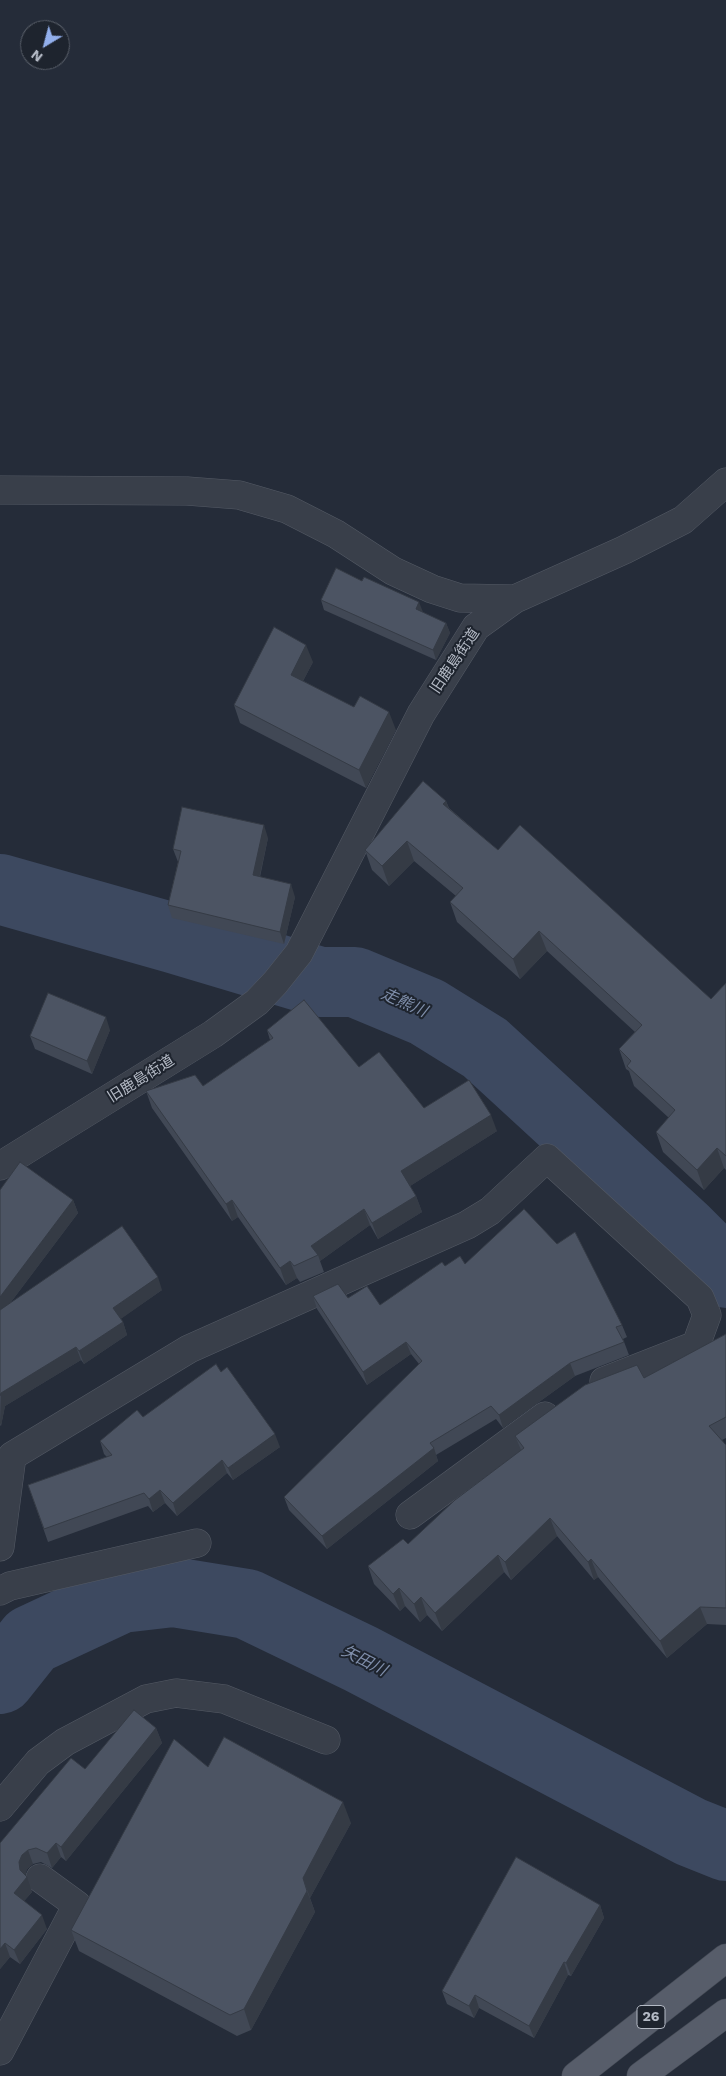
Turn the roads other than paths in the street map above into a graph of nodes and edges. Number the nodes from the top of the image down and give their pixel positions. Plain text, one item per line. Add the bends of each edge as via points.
1 (726, 482) edge
2 (0, 490) edge
3 (515, 599) junction
4 (0, 1166) edge
5 (410, 1515) dead end
6 (197, 1544) dead end
7 (0, 1547) edge
8 (0, 1591) edge
9 (326, 1740) dead end
10 (0, 1807) edge
11 (40, 1878) dead end
12 (726, 1958) edge
13 (726, 2013) edge
14 (0, 2051) edge
15 (576, 2076) edge
16 (641, 2076) edge

1 - 3 street, 旧鹿島街道 via 683,520
2 - 3 street via 187,491 239,495 287,509 336,534 393,571 432,589 460,598
3 - 4 street, 旧鹿島街道 via 476,627 420,714 299,953 275,983 257,1002 214,1034
5 - 7 street via 574,1396 696,1345 707,1315 700,1298 547,1158 490,1211 467,1225 189,1349 12,1456
6 - 8 street
9 - 10 street via 224,1699 176,1693 146,1699 58,1747 38,1762
11 - 14 street via 77,1906
12 - 15 main road, 26
13 - 16 main road

